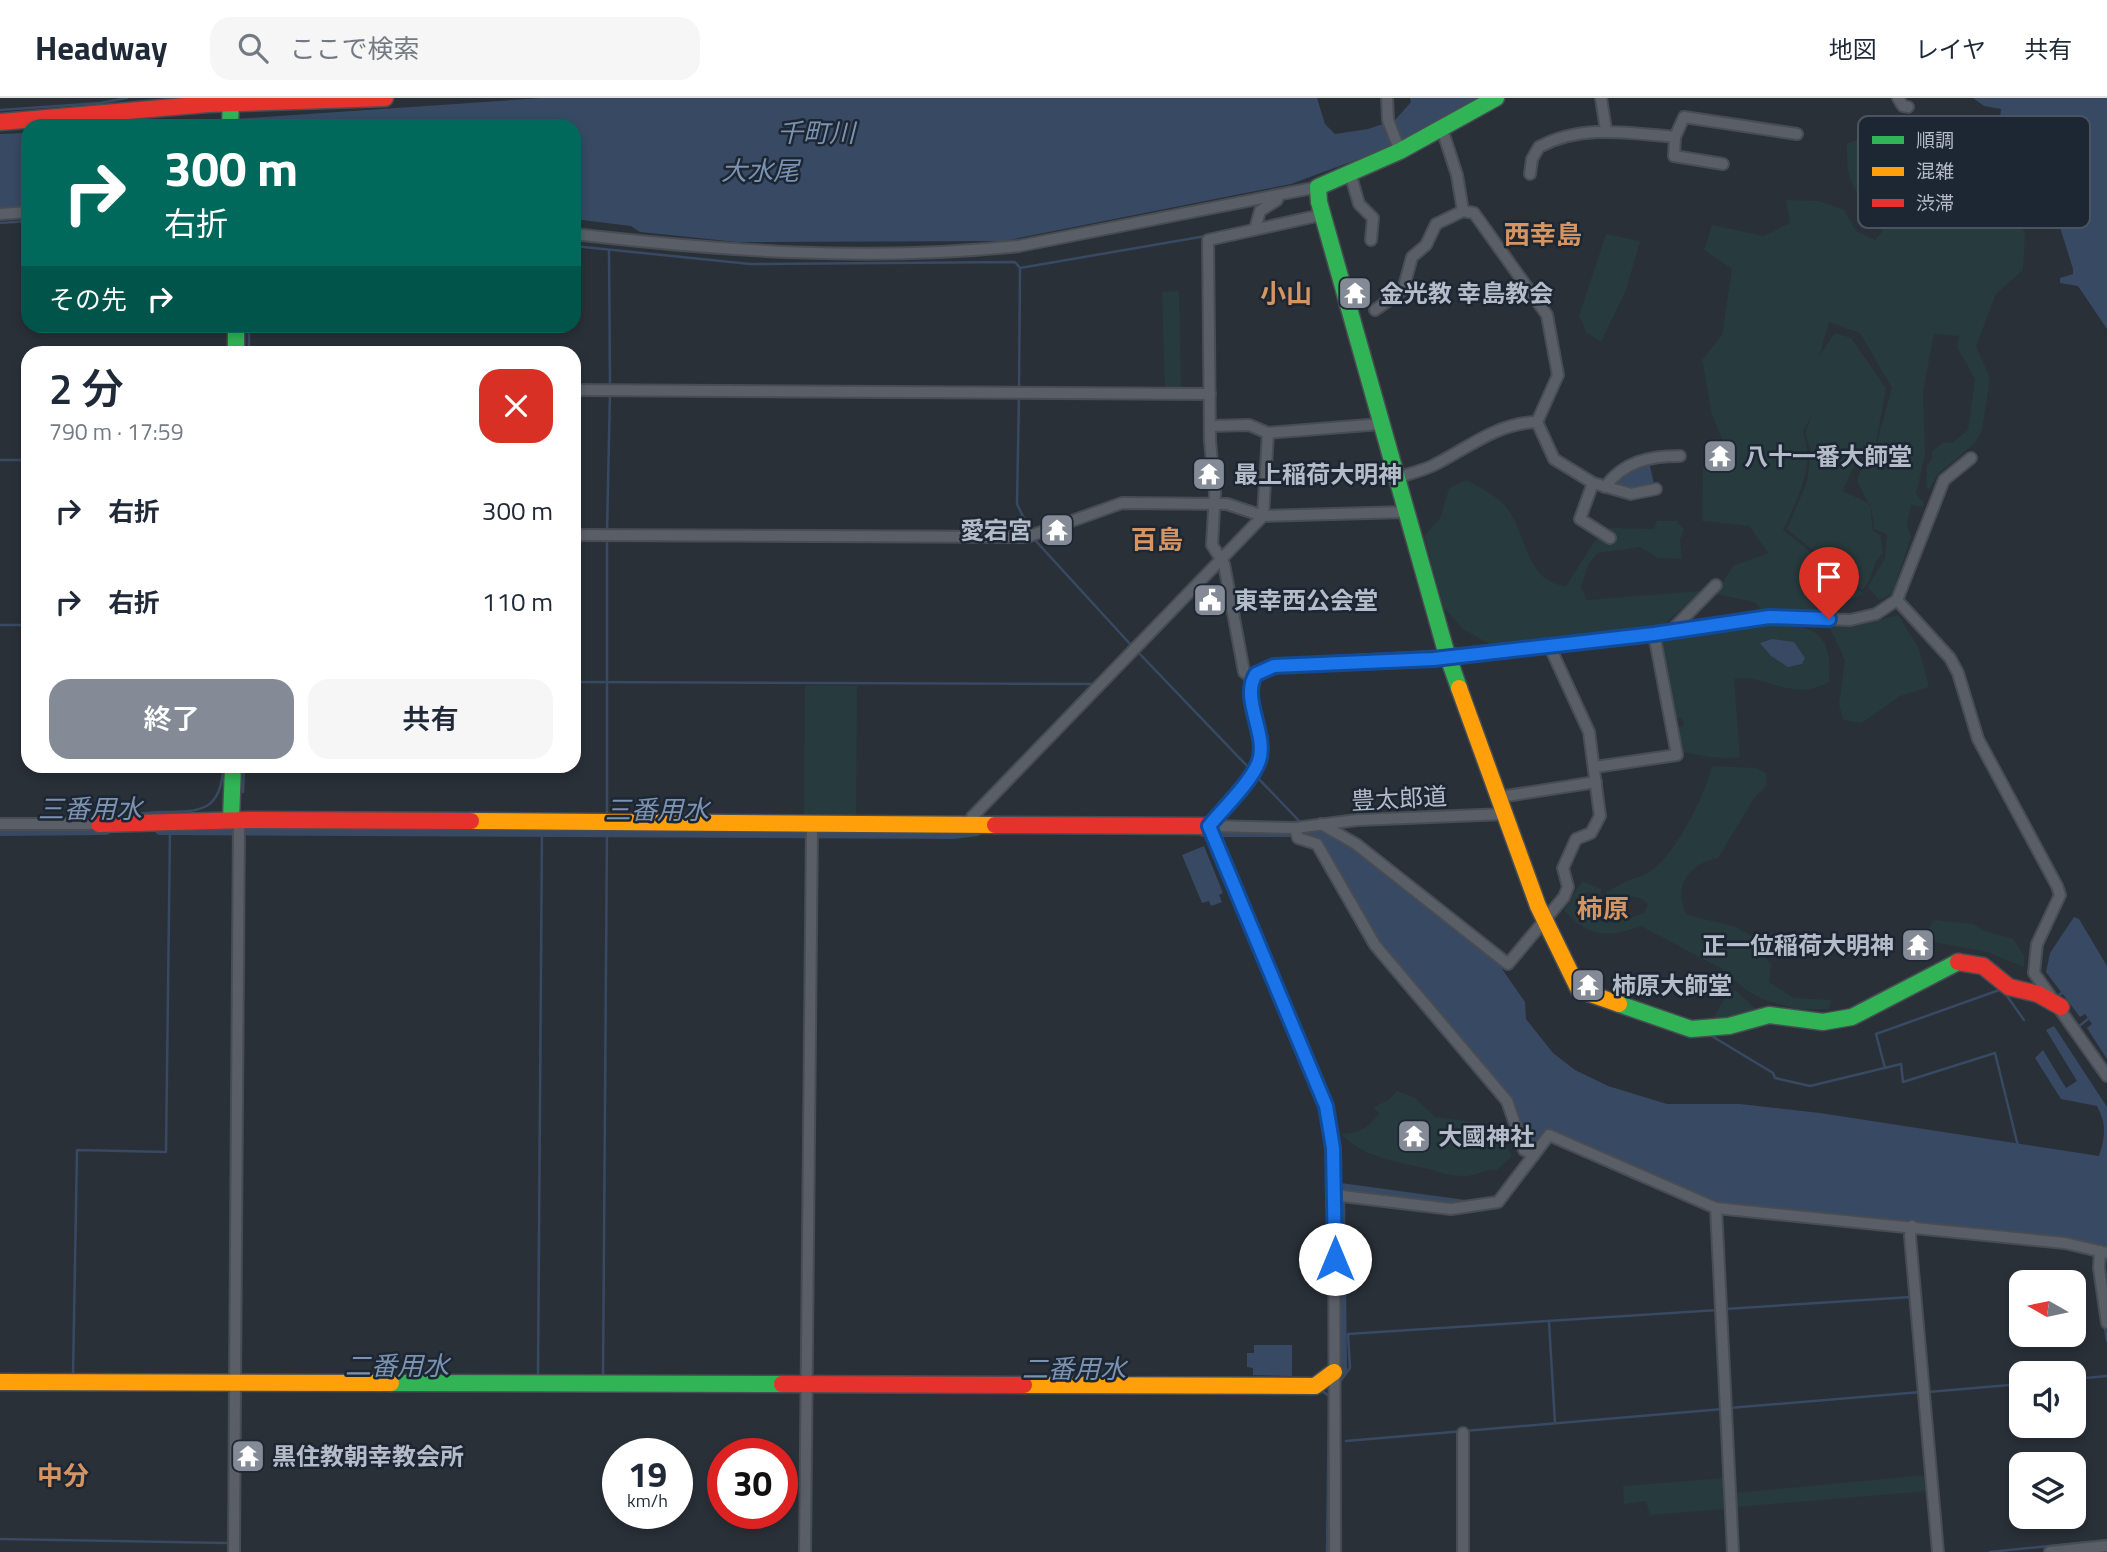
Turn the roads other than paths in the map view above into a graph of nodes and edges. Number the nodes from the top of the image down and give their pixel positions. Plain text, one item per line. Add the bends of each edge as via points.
1 (385, 98) edge
2 (1387, 98) edge
3 (1496, 98) edge
4 (1601, 98) edge
5 (1898, 98) edge
6 (1908, 107) dead end
7 (230, 111) edge
8 (63, 119) edge
9 (21, 121) edge
10 (0, 122) edge
11 (1442, 129) junction
12 (1606, 130) junction
13 (1797, 134) dead end
14 (1675, 137) junction
15 (1399, 148) junction
16 (1723, 164) dead end
17 (1350, 173) junction
18 (1530, 174) dead end
19 (1318, 187) junction
20 (1288, 194) junction
21 (1463, 211) junction
22 (21, 212) edge
23 (0, 214) edge
24 (1321, 215) junction
25 (1255, 229) junction
26 (581, 235) edge
27 (1371, 240) dead end
28 (1375, 310) dead end
29 (581, 390) edge
30 (1210, 394) junction
31 (1537, 422) junction
32 (1381, 424) junction
33 (1210, 426) junction
34 (1267, 432) junction
35 (1680, 456) dead end
36 (1971, 458) dead end
37 (1396, 478) junction
38 (1593, 483) junction
39 (1605, 487) junction
40 (1656, 489) dead end
41 (1213, 505) junction
42 (1406, 512) junction
43 (1260, 514) junction
44 (581, 535) edge
45 (1610, 538) dead end
46 (1218, 557) junction
47 (1716, 585) dead end
48 (1897, 600) junction
49 (1670, 632) junction
50 (1654, 634) junction
51 (1549, 645) junction
52 (1452, 655) junction
53 (1253, 679) junction
54 (1595, 767) junction
55 (233, 773) edge
56 (1597, 782) junction
57 (1500, 797) junction
58 (1505, 814) junction
59 (812, 823) junction
60 (0, 824) edge
61 (99, 824) joint
62 (970, 824) junction
63 (237, 825) junction
64 (1303, 828) junction
65 (1211, 831) junction
66 (1545, 922) junction
67 (2061, 1007) junction
68 (2107, 1076) edge
69 (1530, 1154) junction
70 (1339, 1195) junction
71 (1717, 1208) junction
72 (1912, 1226) junction
73 (2103, 1252) edge
74 (2107, 1323) edge
75 (1334, 1372) junction
76 (0, 1382) edge
77 (806, 1384) junction
78 (235, 1386) junction
79 (1463, 1433) dead end
80 (2107, 1546) edge
81 (234, 1552) edge
82 (805, 1552) edge
83 (1335, 1552) edge
84 (1463, 1552) edge
85 (1733, 1552) edge
86 (1938, 1552) edge
87 (2050, 1552) edge

1 - 7 street
2 - 15 street via 1388,120
3 - 11 street
4 - 12 street
5 - 6 street
7 - 8 street
9 - 10 street
11 - 15 street
11 - 21 street
12 - 14 street
12 - 18 street via 1539,147
13 - 14 street via 1684,117
14 - 16 street via 1674,156
15 - 17 street
17 - 19 street
17 - 27 street via 1359,204 1373,218
19 - 20 street
19 - 24 street
20 - 25 street via 1262,208
20 - 26 street via 1019,246 970,251 814,254 715,250
21 - 28 street via 1436,224 1426,245 1412,257 1403,290
21 - 31 street via 1474,213 1547,315 1558,375
22 - 23 street
24 - 25 street
24 - 32 street
25 - 30 street via 1208,240
29 - 30 street
30 - 33 street
31 - 37 street via 1516,423 1432,466
31 - 38 street via 1554,459
32 - 34 street
32 - 37 street
33 - 34 street via 1249,425
33 - 41 street
34 - 43 street
35 - 39 street via 1643,459 1614,475
36 - 48 street via 1944,480
37 - 42 street
38 - 39 street
38 - 45 street via 1580,519
39 - 40 street via 1631,494
41 - 43 street via 1227,504
41 - 44 street via 1122,503 1027,537
41 - 46 street via 1212,545
42 - 43 street
42 - 52 street
43 - 46 street
46 - 53 street via 1224,564 1244,672
46 - 62 street
47 - 49 street
48 - 49 street via 1876,614 1850,620 1769,617
48 - 67 street via 1958,673 1978,739 2057,886 2060,895 2038,944 2034,973
49 - 50 street
50 - 51 street
50 - 54 street via 1677,755
51 - 52 street
51 - 54 street via 1589,732
52 - 53 street via 1274,666
52 - 57 street
53 - 65 street via 1260,754 1253,772
54 - 56 street
55 - 63 street
56 - 57 street
56 - 66 street via 1600,816 1591,833 1576,839 1563,867 1568,887
57 - 58 street
58 - 64 street, 豊太郎道
58 - 66 street
59 - 62 street
59 - 63 street
59 - 77 street
60 - 61 street
61 - 63 street
62 - 65 street
63 - 78 street
64 - 65 street, 豊太郎道
64 - 66 street via 1356,844 1508,964
64 - 69 street via 1317,844 1375,945 1507,1101
65 - 70 street via 1322,1094
66 - 67 street via 1579,990 1691,1029 1729,1026 1760,1016 1823,1022 1852,1017 1959,962 1983,967 2009,987 2038,994
67 - 68 street
69 - 70 street via 1498,1202 1482,1206 1451,1209
69 - 71 street via 1549,1135
70 - 75 street
71 - 72 street
71 - 85 street
72 - 73 street via 2066,1243
72 - 86 street
73 - 74 street via 2099,1268
75 - 77 street via 1315,1386
75 - 83 street
76 - 78 street
77 - 78 street
77 - 82 street
78 - 81 street
79 - 84 street
80 - 87 street

